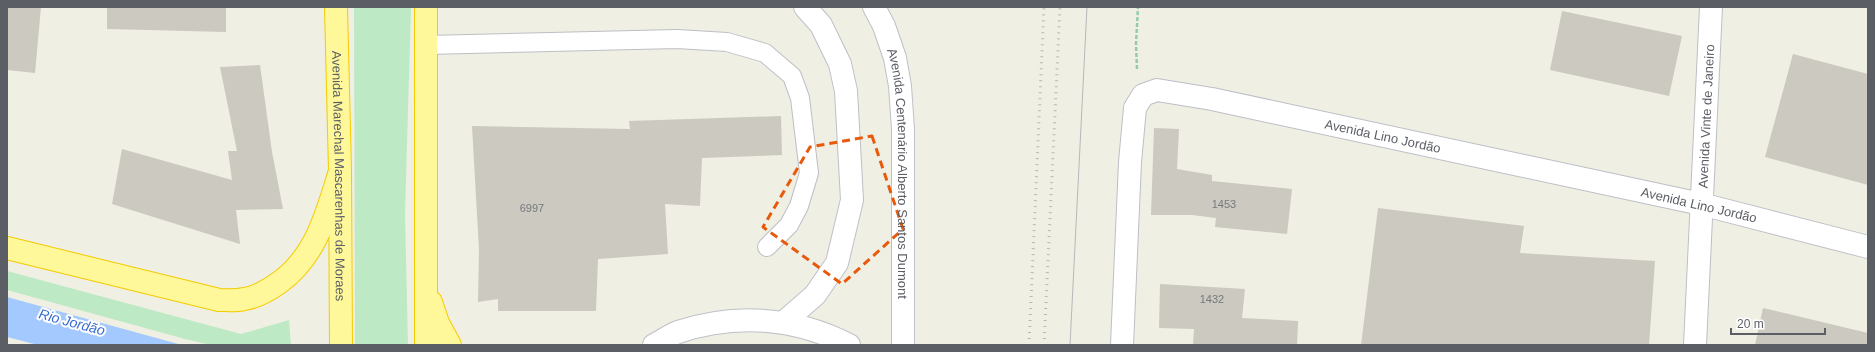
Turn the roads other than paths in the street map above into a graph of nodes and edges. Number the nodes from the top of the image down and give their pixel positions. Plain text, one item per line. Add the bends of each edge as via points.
1 (336, 7) edge
2 (426, 7) edge
3 (805, 7) edge
4 (874, 7) edge
5 (1711, 7) edge
6 (426, 45) junction
7 (340, 170) junction
8 (1701, 204) junction
9 (767, 247) dead end
10 (1868, 247) edge
11 (7, 248) edge
12 (427, 292) junction
13 (784, 322) junction
14 (340, 345) edge
15 (426, 345) edge
16 (450, 345) edge
17 (654, 345) edge
18 (849, 345) edge
19 (903, 345) edge
20 (1122, 345) edge
21 (1694, 345) edge

1 - 7 highway, Avenida Marechal Mascarenhas de Moraes
2 - 6 highway
3 - 13 street via 820,25 840,64 846,91 852,200 837,263 815,295
4 - 19 street, Avenida Centenário Alberto Santos Dumont via 884,26 895,58 900,86 903,129
5 - 8 street, Avenida Vinte de Janeiro
6 - 9 lane via 677,39 727,42 765,53 792,76 794,81 800,98 809,172 799,206 789,225
6 - 12 highway
7 - 11 highway via 324,223 308,254 289,275 268,291 244,300 219,300
7 - 14 highway, Avenida Marechal Mascarenhas de Moraes
8 - 10 street, Avenida Lino Jordão
8 - 20 street, Avenida Lino Jordão via 1212,99 1157,90 1143,95 1135,108 1130,162
8 - 21 street, Avenida Vinte de Janeiro
12 - 15 highway
12 - 16 highway via 438,323
13 - 17 street via 730,320 677,333
13 - 18 street via 828,334

